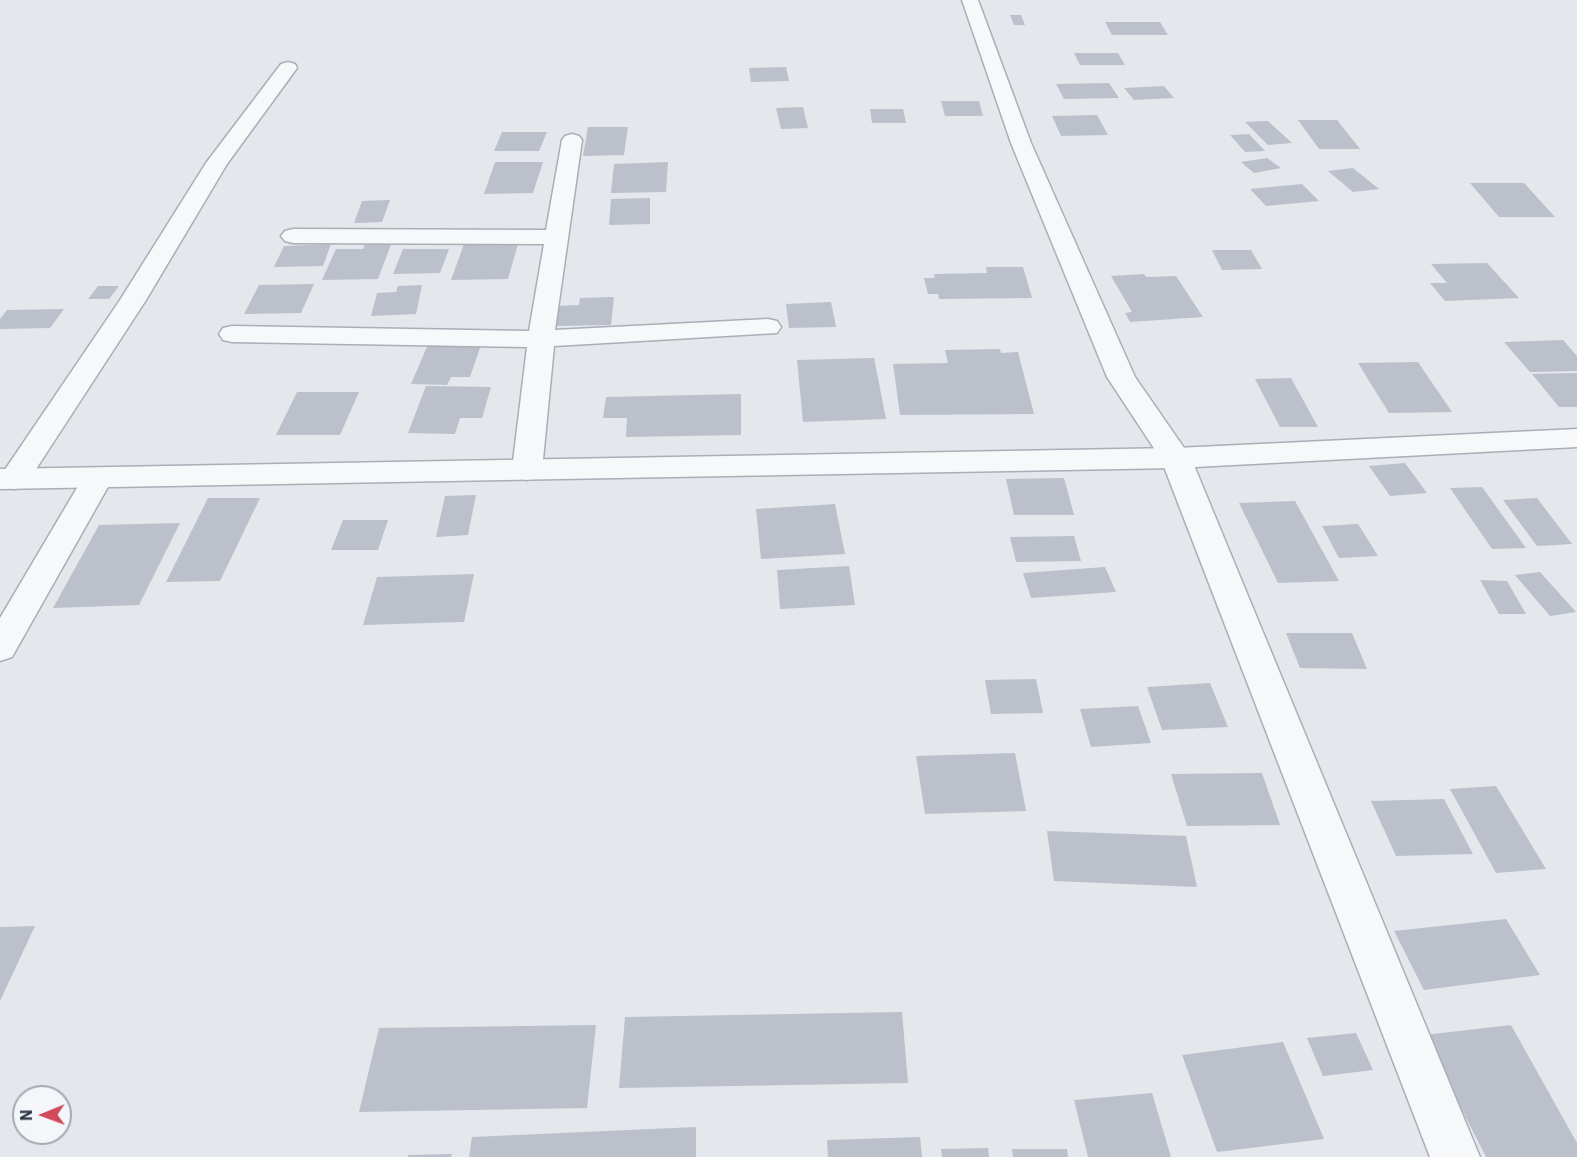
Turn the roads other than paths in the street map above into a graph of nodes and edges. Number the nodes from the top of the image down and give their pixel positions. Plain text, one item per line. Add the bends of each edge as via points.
1 (969, 0) edge
2 (288, 68) dead end
3 (572, 140) dead end
4 (293, 236) dead end
5 (558, 237) junction
6 (768, 327) dead end
7 (232, 334) dead end
8 (541, 339) junction
9 (1577, 438) edge
10 (1176, 458) junction
11 (527, 470) junction
12 (98, 478) junction
13 (7, 479) edge
14 (0, 648) edge
15 (1455, 1157) edge

1 - 10 street via 1021,143 1121,376
2 - 13 street via 217,163 133,300
3 - 5 street
4 - 5 street
5 - 8 street
6 - 8 street
7 - 8 street
8 - 11 street
9 - 10 street
10 - 11 street
10 - 15 street
11 - 12 street
12 - 13 street
12 - 14 street

